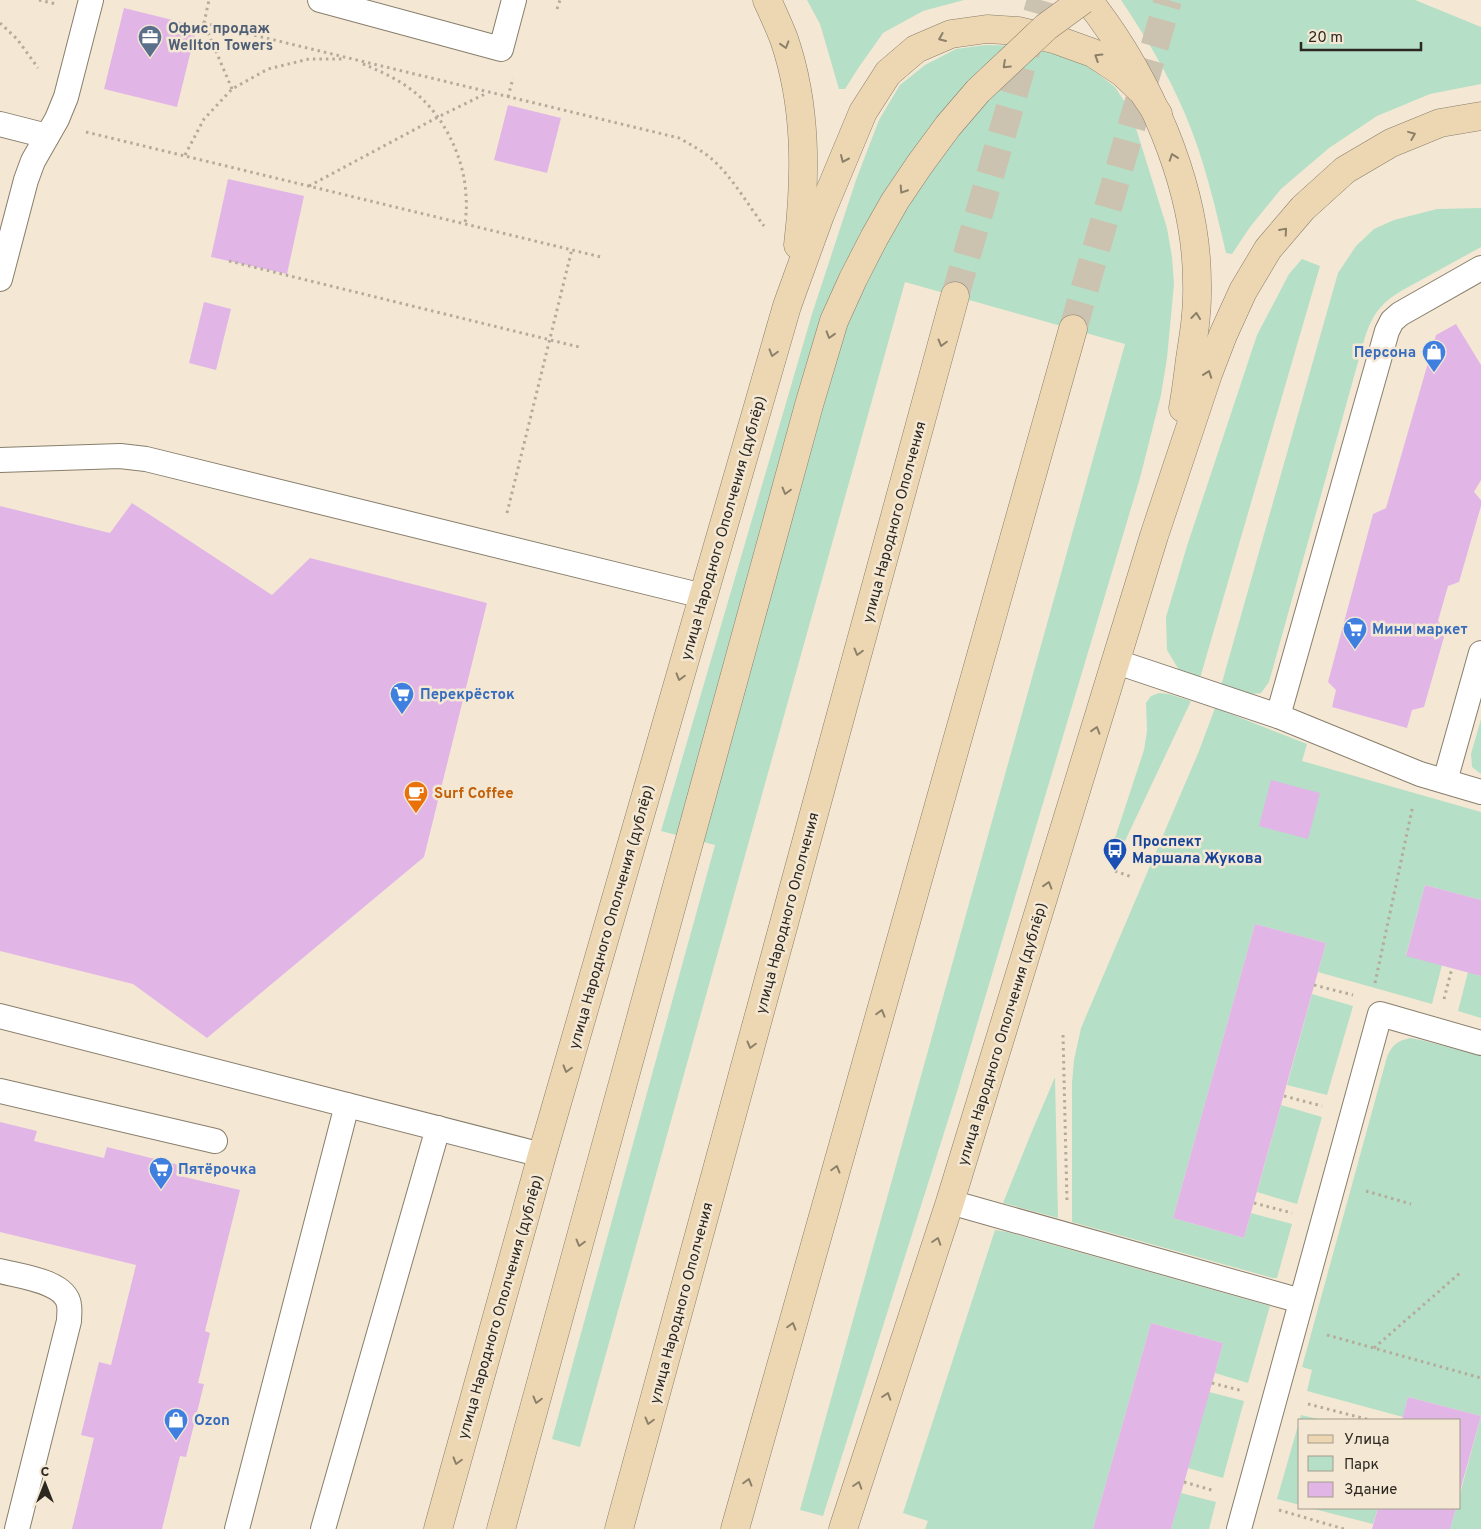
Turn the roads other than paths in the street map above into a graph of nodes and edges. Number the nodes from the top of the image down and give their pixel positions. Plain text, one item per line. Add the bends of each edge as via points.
1 (92, 0) edge
2 (320, 0) edge
3 (514, 0) edge
4 (767, 0) edge
5 (1083, 0) edge
6 (1088, 0) edge
7 (1158, 114) junction
8 (1481, 116) edge
9 (54, 123) junction
10 (0, 124) edge
11 (1481, 269) edge
12 (0, 279) edge
13 (955, 296) tunnel mouth
14 (787, 306) junction
15 (1073, 329) tunnel mouth
16 (0, 460) edge
17 (1154, 536) junction
18 (703, 596) junction
19 (1481, 653) edge
20 (1117, 662) junction
21 (1278, 716) junction
22 (1445, 782) junction
23 (1481, 792) edge
24 (0, 1016) edge
25 (1481, 1042) edge
26 (0, 1091) edge
27 (346, 1105) junction
28 (438, 1128) junction
29 (215, 1141) dead end
30 (542, 1155) junction
31 (950, 1202) junction
32 (0, 1271) edge
33 (1301, 1301) junction
34 (17, 1529) edge
35 (237, 1529) edge
36 (323, 1529) edge
37 (438, 1529) edge
38 (501, 1529) edge
39 (619, 1529) edge
40 (735, 1529) edge
41 (843, 1529) edge
42 (1239, 1529) edge

1 - 9 lane via 72,79
2 - 3 lane via 501,49
4 -> 14 main road via 793,70 802,126 802,211 798,254
5 -> 38 main road, bridge via 1046,27 978,91 948,126 895,201 834,321
6 - 7 main road via 1127,54
7 -> 14 main road via 1143,92 1123,73 1093,53 1057,40 1019,31 987,29 951,34 916,49 888,73 863,112
17 -> 7 main road via 1184,401 1198,282 1188,208
17 -> 8 main road via 1223,335 1243,291 1268,250 1303,208 1345,170 1391,143 1432,126
9 - 10 lane
9 - 12 lane via 26,180
11 - 21 lane via 1400,314 1387,331
13 -> 39 main road, улица Народного Ополчения
14 -> 18 main road, улица Народного Ополчения (дублёр)
40 -> 15 main road
16 - 18 lane via 120,456 146,459
17 - 20 main road, улица Народного Ополчения (дублёр)
18 -> 30 main road, улица Народного Ополчения (дублёр)
19 - 22 lane
20 - 21 lane
31 -> 20 main road, улица Народного Ополчения (дублёр)
21 - 22 lane
22 - 23 lane
24 - 27 lane
25 - 33 lane via 1380,1014
26 - 29 lane
27 - 28 lane
27 - 35 lane
28 - 30 lane
28 - 36 lane
30 -> 37 main road, улица Народного Ополчения (дублёр)
31 - 33 lane
41 -> 31 main road, улица Народного Ополчения (дублёр)
32 - 34 lane via 47,1283 62,1291 69,1303 69,1321
33 - 42 lane

